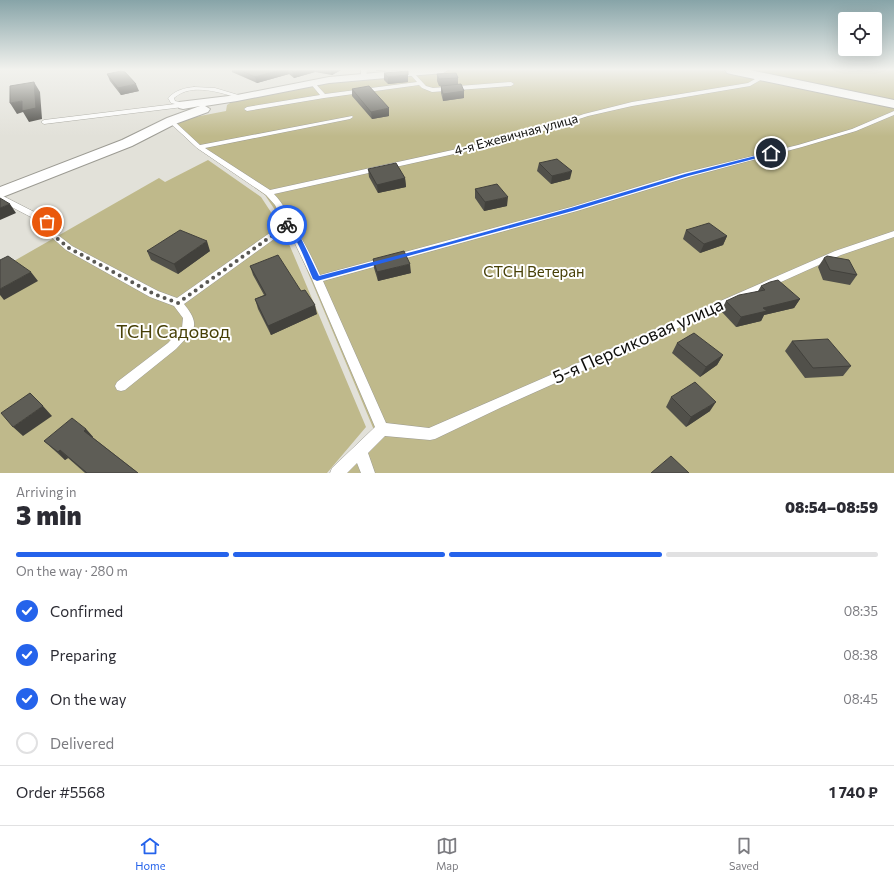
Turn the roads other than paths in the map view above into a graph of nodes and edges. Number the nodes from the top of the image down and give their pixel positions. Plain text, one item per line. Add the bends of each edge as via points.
1 (175, 92) edge
2 (229, 92) edge
3 (260, 92) edge
4 (322, 92) edge
5 (353, 92) edge
6 (703, 92) edge
7 (836, 92) edge
8 (324, 96) junction
9 (240, 97) junction
10 (894, 104) edge
11 (184, 105) junction
12 (247, 109) dead end
13 (894, 113) edge
14 (350, 117) dead end
15 (171, 121) junction
16 (44, 122) dead end
17 (199, 147) junction
18 (0, 193) edge
19 (269, 193) junction
20 (0, 198) edge
21 (289, 224) junction
22 (894, 234) edge
23 (317, 279) junction
24 (178, 303) junction
25 (121, 386) dead end
26 (382, 429) junction
27 (360, 451) junction
28 (337, 473) edge
29 (368, 473) edge

1 - 11 lane via 171,98 173,102
2 - 9 lane
3 - 9 street
4 - 8 lane
5 - 8 lane
6 - 19 lane, 4-я Ежевичная улица via 632,104 490,144
7 - 10 main road
8 - 12 lane
9 - 11 street
9 - 15 street
11 - 16 lane
13 - 23 lane via 854,130 800,146 686,175 566,211
14 - 17 lane
15 - 17 lane
15 - 18 street via 127,143
17 - 19 lane
19 - 21 lane via 279,204
20 - 24 lane via 59,228 53,235 69,248 154,294
21 - 23 lane
21 - 24 lane
22 - 26 lane, 5-я Персиковая улица via 831,256 430,434
23 - 26 lane
24 - 25 lane via 188,318 188,329 172,346
26 - 27 lane
27 - 28 lane
27 - 29 lane

